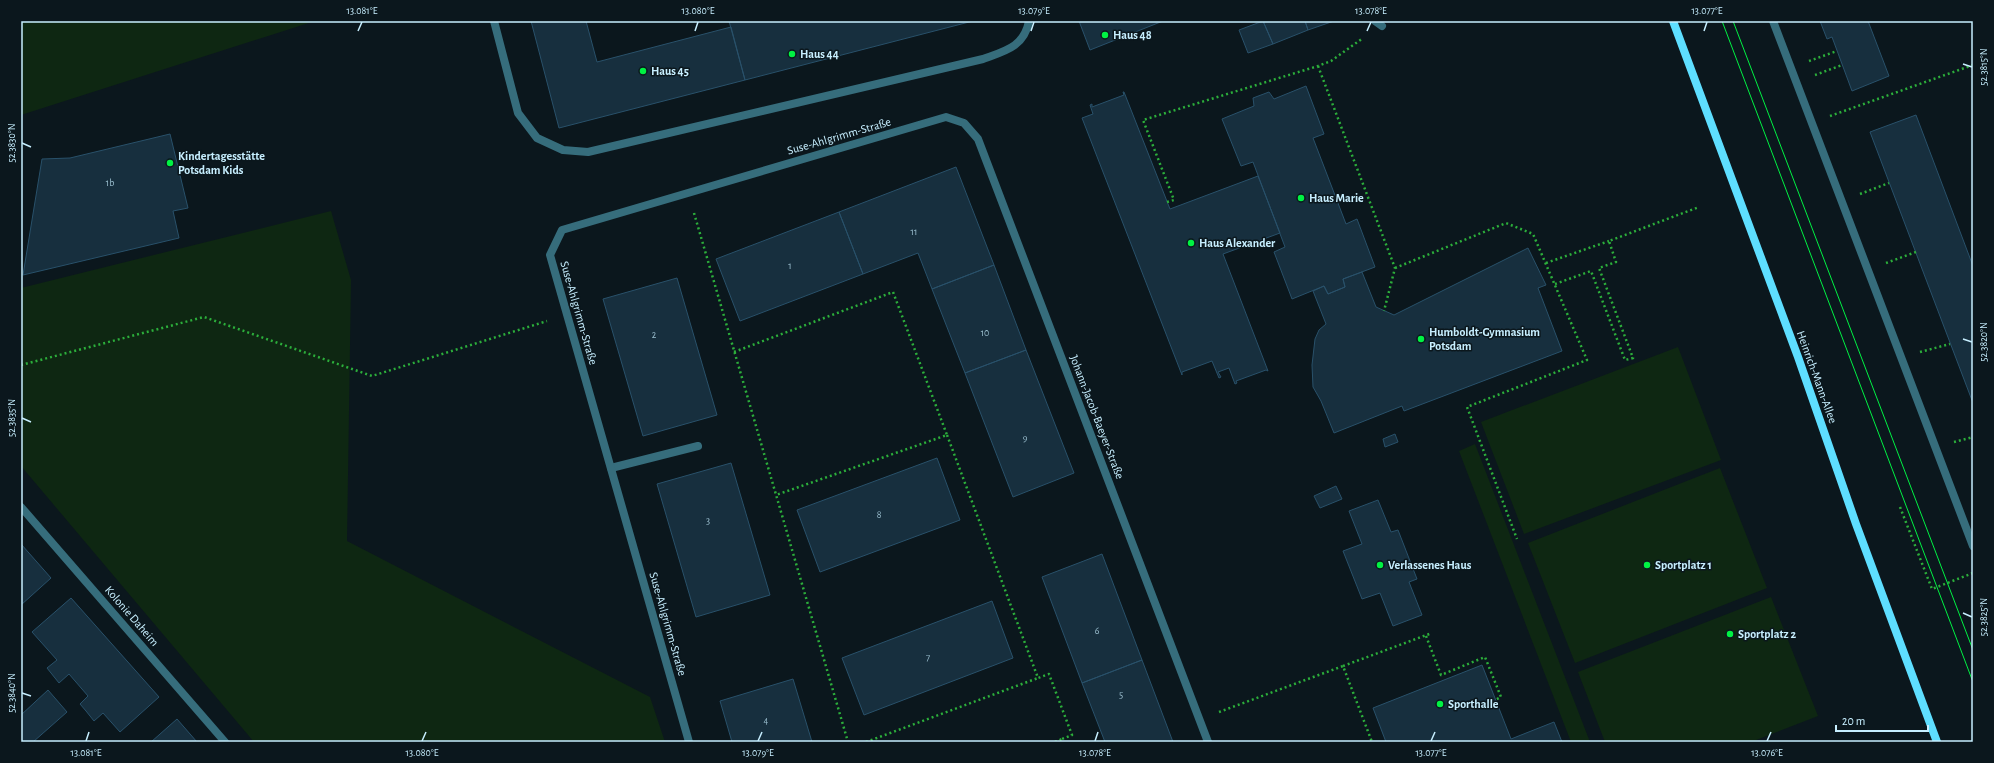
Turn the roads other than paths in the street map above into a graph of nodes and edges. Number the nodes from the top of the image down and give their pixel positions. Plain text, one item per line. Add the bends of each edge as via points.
1 (494, 21) edge
2 (1029, 21) edge
3 (1673, 21) edge
4 (1773, 21) edge
5 (946, 117) joint
6 (698, 446) dead end
7 (610, 468) junction
8 (21, 507) edge
9 (1973, 546) edge
10 (225, 742) edge
11 (689, 742) edge
12 (1208, 742) edge
13 (1937, 742) edge

1 - 2 street via 518,113 537,138 563,150 588,152 983,59 1011,50 1027,31
3 - 13 main road, Heinrich-Mann-Allee
4 - 9 street
5 - 7 street, Suse-Ahlgrimm-Straße via 562,230 550,255
5 - 12 street, Johann-Jacob-Baeyer-Straße via 964,123 978,138
6 - 7 street
7 - 11 street, Suse-Ahlgrimm-Straße
8 - 10 street, Kolonie Daheim

